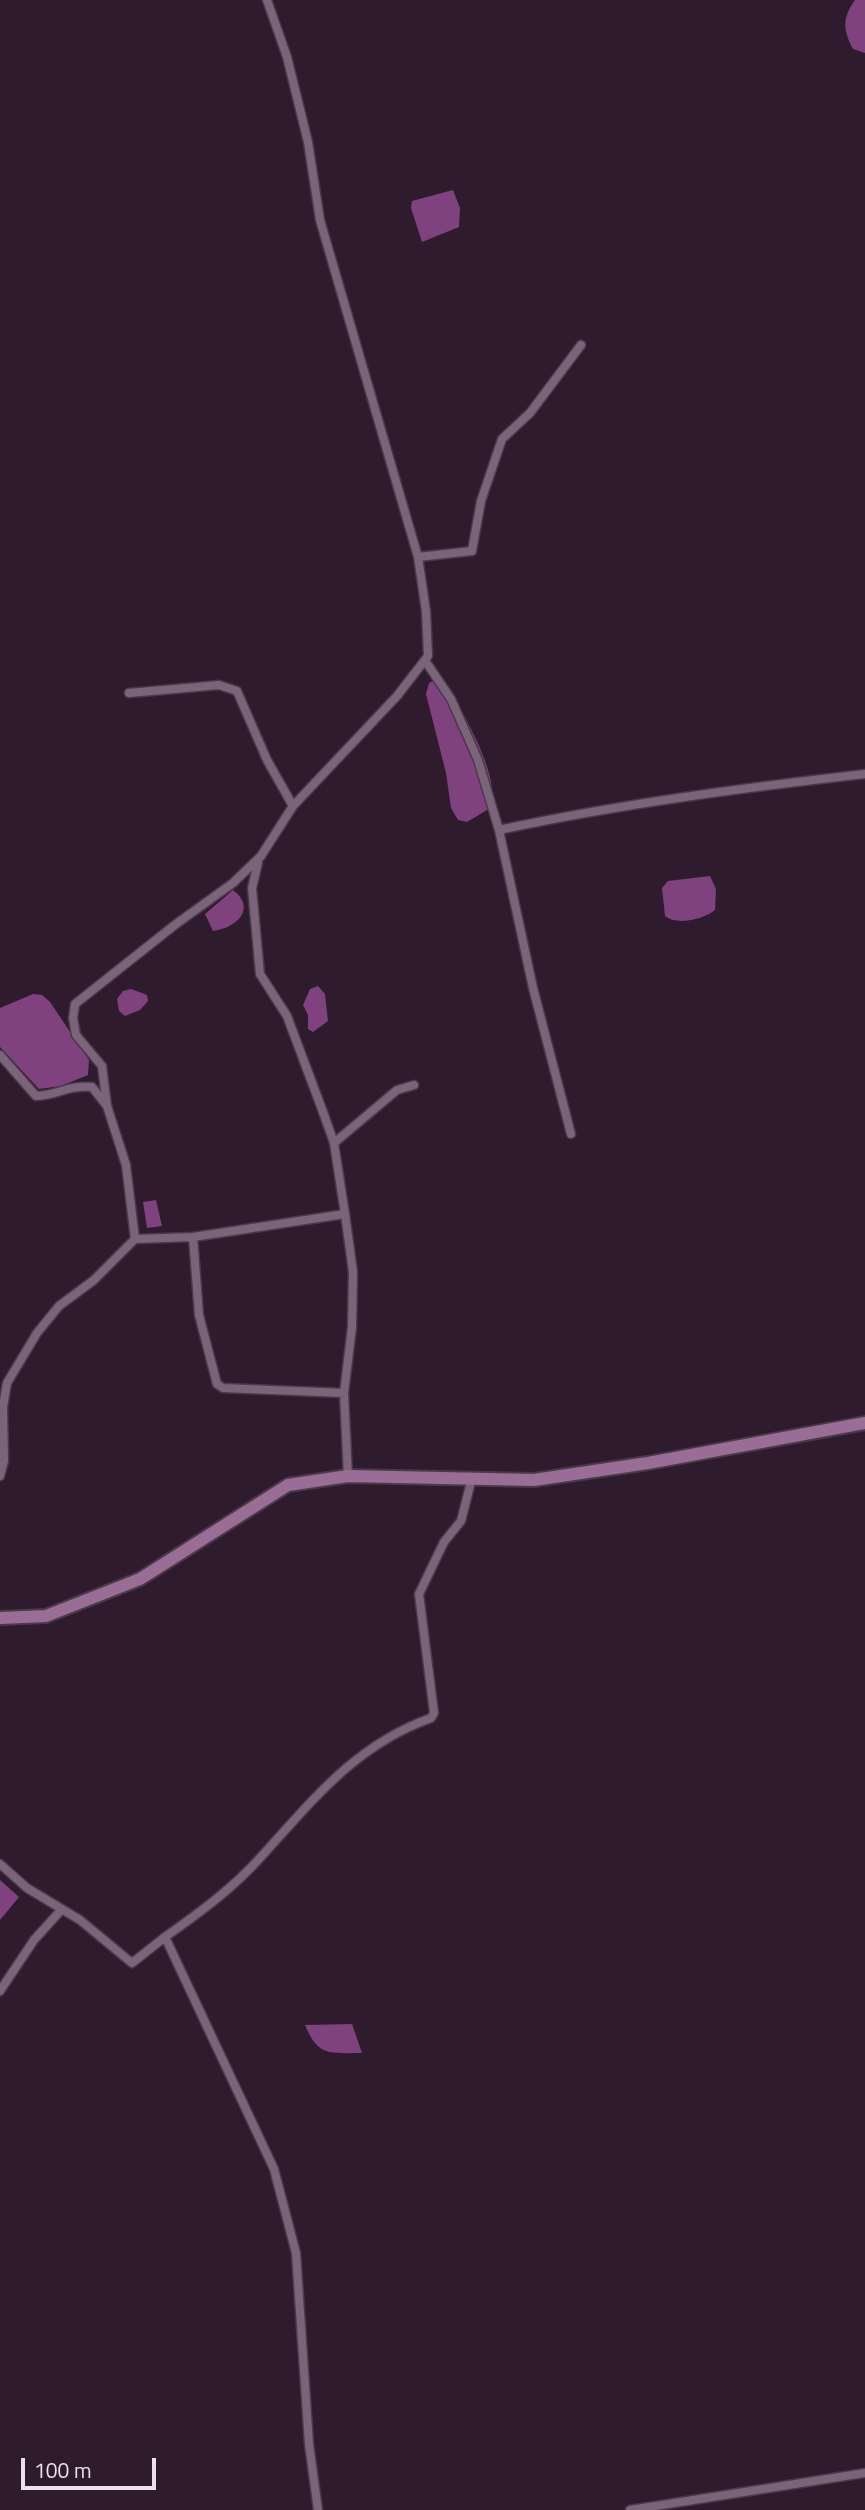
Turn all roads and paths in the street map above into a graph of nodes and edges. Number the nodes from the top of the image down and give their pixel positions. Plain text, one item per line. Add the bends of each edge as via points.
1 (267, 0) edge
2 (582, 345) dead end
3 (418, 557) junction
4 (426, 662) junction
5 (129, 693) dead end
6 (865, 774) edge
7 (293, 806) junction
8 (499, 830) junction
9 (261, 856) junction
10 (0, 1055) edge
11 (414, 1085) dead end
12 (107, 1106) junction
13 (571, 1134) dead end
14 (334, 1143) junction
15 (345, 1214) junction
16 (193, 1237) junction
17 (135, 1239) junction
18 (344, 1393) junction
19 (865, 1423) edge
20 (0, 1476) edge
21 (348, 1476) junction
22 (472, 1478) junction
23 (0, 1618) edge
24 (0, 1864) edge
25 (62, 1909) junction
26 (165, 1937) junction
27 (0, 1991) edge
28 (865, 2473) edge
29 (317, 2510) edge
30 (630, 2510) edge

1 - 3 street via 287,57 320,220
2 - 3 street via 530,413 502,439 481,501 472,551
3 - 4 street via 429,639
4 - 7 street
4 - 8 street via 451,699 478,760
5 - 7 street via 219,685 233,688
6 - 8 street via 581,812
7 - 9 street
8 - 13 street
9 - 12 street via 233,883 75,1004 76,1035 102,1066
9 - 14 street via 252,888 260,975 286,1016
10 - 12 street via 36,1096 50,1096 73,1086 92,1087
11 - 14 street via 397,1090
12 - 17 street via 127,1165
14 - 15 street
15 - 16 street
15 - 18 street via 353,1272
16 - 17 street
16 - 18 street via 199,1315 217,1384 223,1388
17 - 20 street via 60,1306 7,1382
18 - 21 street
19 - 22 street via 648,1464 534,1480
21 - 22 street
21 - 23 street via 288,1485 140,1579 46,1616
22 - 26 street via 461,1521 444,1542 419,1594 435,1713 361,1754 216,1901
24 - 25 street via 27,1888
25 - 26 street via 132,1963
25 - 27 street via 34,1940
26 - 29 street via 274,2169 296,2253
28 - 30 street

